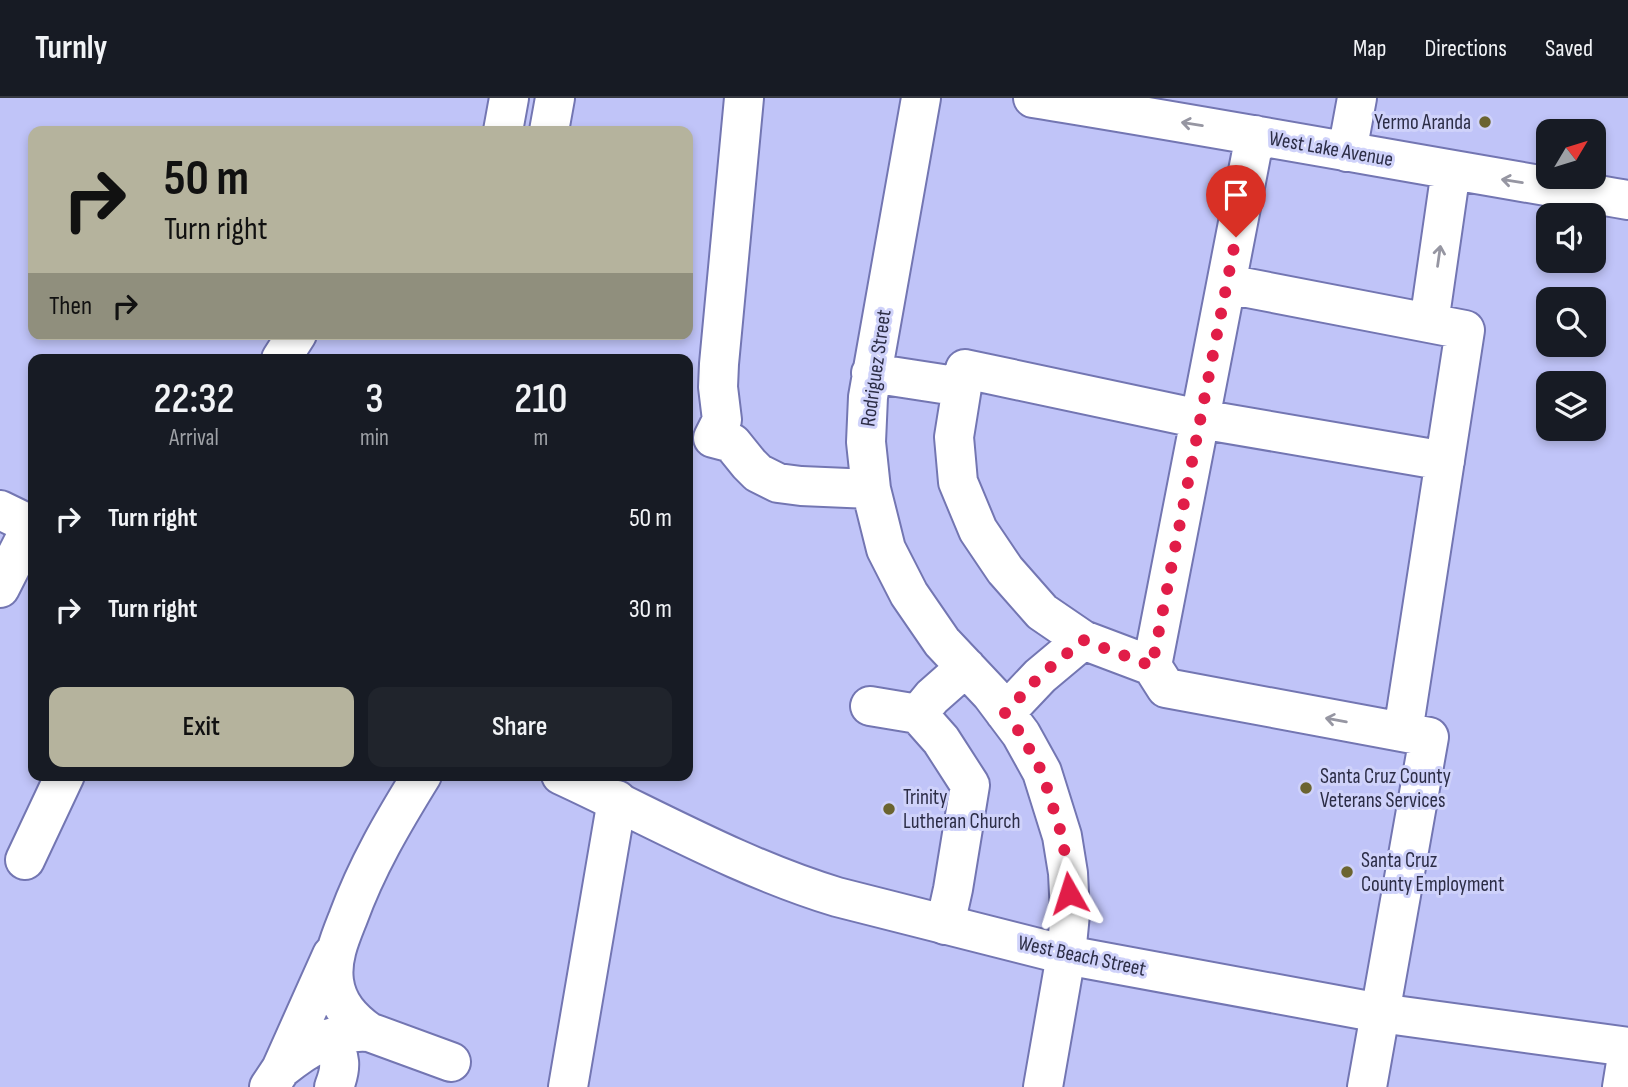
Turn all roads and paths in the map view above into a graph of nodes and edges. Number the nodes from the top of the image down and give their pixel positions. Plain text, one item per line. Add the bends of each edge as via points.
1 (509, 98) edge
2 (555, 98) edge
3 (744, 98) edge
4 (921, 98) edge
5 (1033, 98) edge
6 (1357, 98) edge
7 (1243, 121) edge
8 (504, 126) edge
9 (550, 126) edge
10 (1347, 152) junction
11 (1451, 170) junction
12 (1628, 200) edge
13 (1227, 284) junction
14 (1429, 323) junction
15 (871, 373) junction
16 (961, 387) junction
17 (1200, 419) junction
18 (1444, 461) junction
19 (871, 489) junction
20 (22, 520) edge
21 (0, 588) edge
22 (1083, 640) junction
23 (1152, 666) junction
24 (966, 667) junction
25 (870, 706) dead end
26 (1005, 713) junction
27 (918, 714) junction
28 (1403, 732) junction
29 (62, 781) edge
30 (418, 781) edge
31 (574, 781) edge
32 (617, 800) junction
33 (26, 860) dead end
34 (946, 925) junction
35 (340, 937) junction
36 (1066, 955) junction
37 (1380, 1013) junction
38 (369, 1032) junction
39 (330, 1038) junction
40 (1628, 1049) edge
41 (451, 1062) dead end
42 (275, 1078) edge
43 (334, 1087) edge
44 (568, 1087) edge
45 (1043, 1087) edge
46 (1367, 1087) edge
47 (1622, 1087) edge

1 - 8 street
2 - 9 street
3 - 19 street via 718,387 722,420 713,439 732,443 758,473 778,483
4 - 15 street, Rodriguez Street
7 -> 5 street, West Lake Avenue
6 - 10 street
7 - 10 street, West Lake Avenue
7 - 13 street
10 - 11 street, West Lake Avenue
12 -> 11 street, West Lake Avenue
14 -> 11 street
13 - 14 street
13 - 17 street
14 - 18 street via 1465,330
15 - 16 street
15 - 19 street, Rodriguez Street via 866,442
16 - 17 street via 965,369
16 - 22 street via 954,437 958,482 978,530 1042,612
17 - 18 street
17 - 23 street
18 - 28 street
19 - 24 street, Rodriguez Street via 886,548 909,594 942,642
20 - 21 street
22 - 23 street
22 - 26 street
28 -> 23 street via 1166,688
24 - 26 street, Rodriguez Street
24 - 27 street
25 - 27 street
26 - 36 street, Rodriguez Street via 1042,772 1062,836 1070,914
27 - 34 street via 970,785
28 - 37 street via 1429,737
29 - 33 street
30 - 35 street via 374,855
31 - 32 street, West Beach Street
32 - 34 street, West Beach Street via 760,871 837,897
32 - 44 street
34 - 36 street, West Beach Street
35 - 38 street via 334,961 336,990 345,1011
35 - 42 street
36 - 37 street, West Beach Street
36 - 45 street, Rodriguez Street
37 - 40 street, West Beach Street
37 - 46 street
38 - 39 street via 351,1031
38 - 41 street
39 - 42 street via 299,1055
39 - 43 street via 340,1062
40 - 47 street

